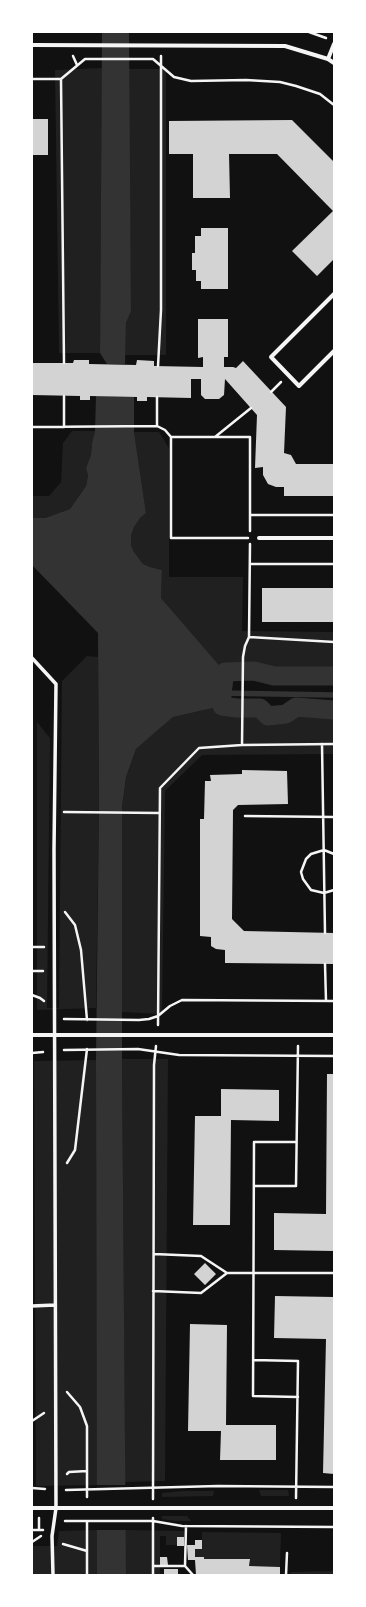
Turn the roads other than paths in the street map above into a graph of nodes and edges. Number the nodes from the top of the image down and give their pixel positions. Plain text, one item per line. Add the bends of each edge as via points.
1 (334, 44) edge
2 (32, 45) edge
3 (328, 59) junction
4 (334, 64) edge
5 (334, 294) edge
6 (334, 351) edge
7 (259, 538) road end
8 (334, 538) edge
9 (32, 658) edge
10 (32, 1035) edge
11 (54, 1035) junction
12 (334, 1035) edge
13 (55, 1305) junction
14 (32, 1306) edge
15 (32, 1508) edge
16 (56, 1508) junction
17 (334, 1508) edge
18 (53, 1575) edge

1 - 3 street
2 - 3 street via 285,46
3 - 4 street
5 - 6 street via 271,357 299,386
7 - 8 street
9 - 11 street via 56,684
10 - 11 street
11 - 12 street
11 - 13 street
13 - 14 street
13 - 16 street
15 - 16 street
16 - 17 street
16 - 18 street via 52,1536

